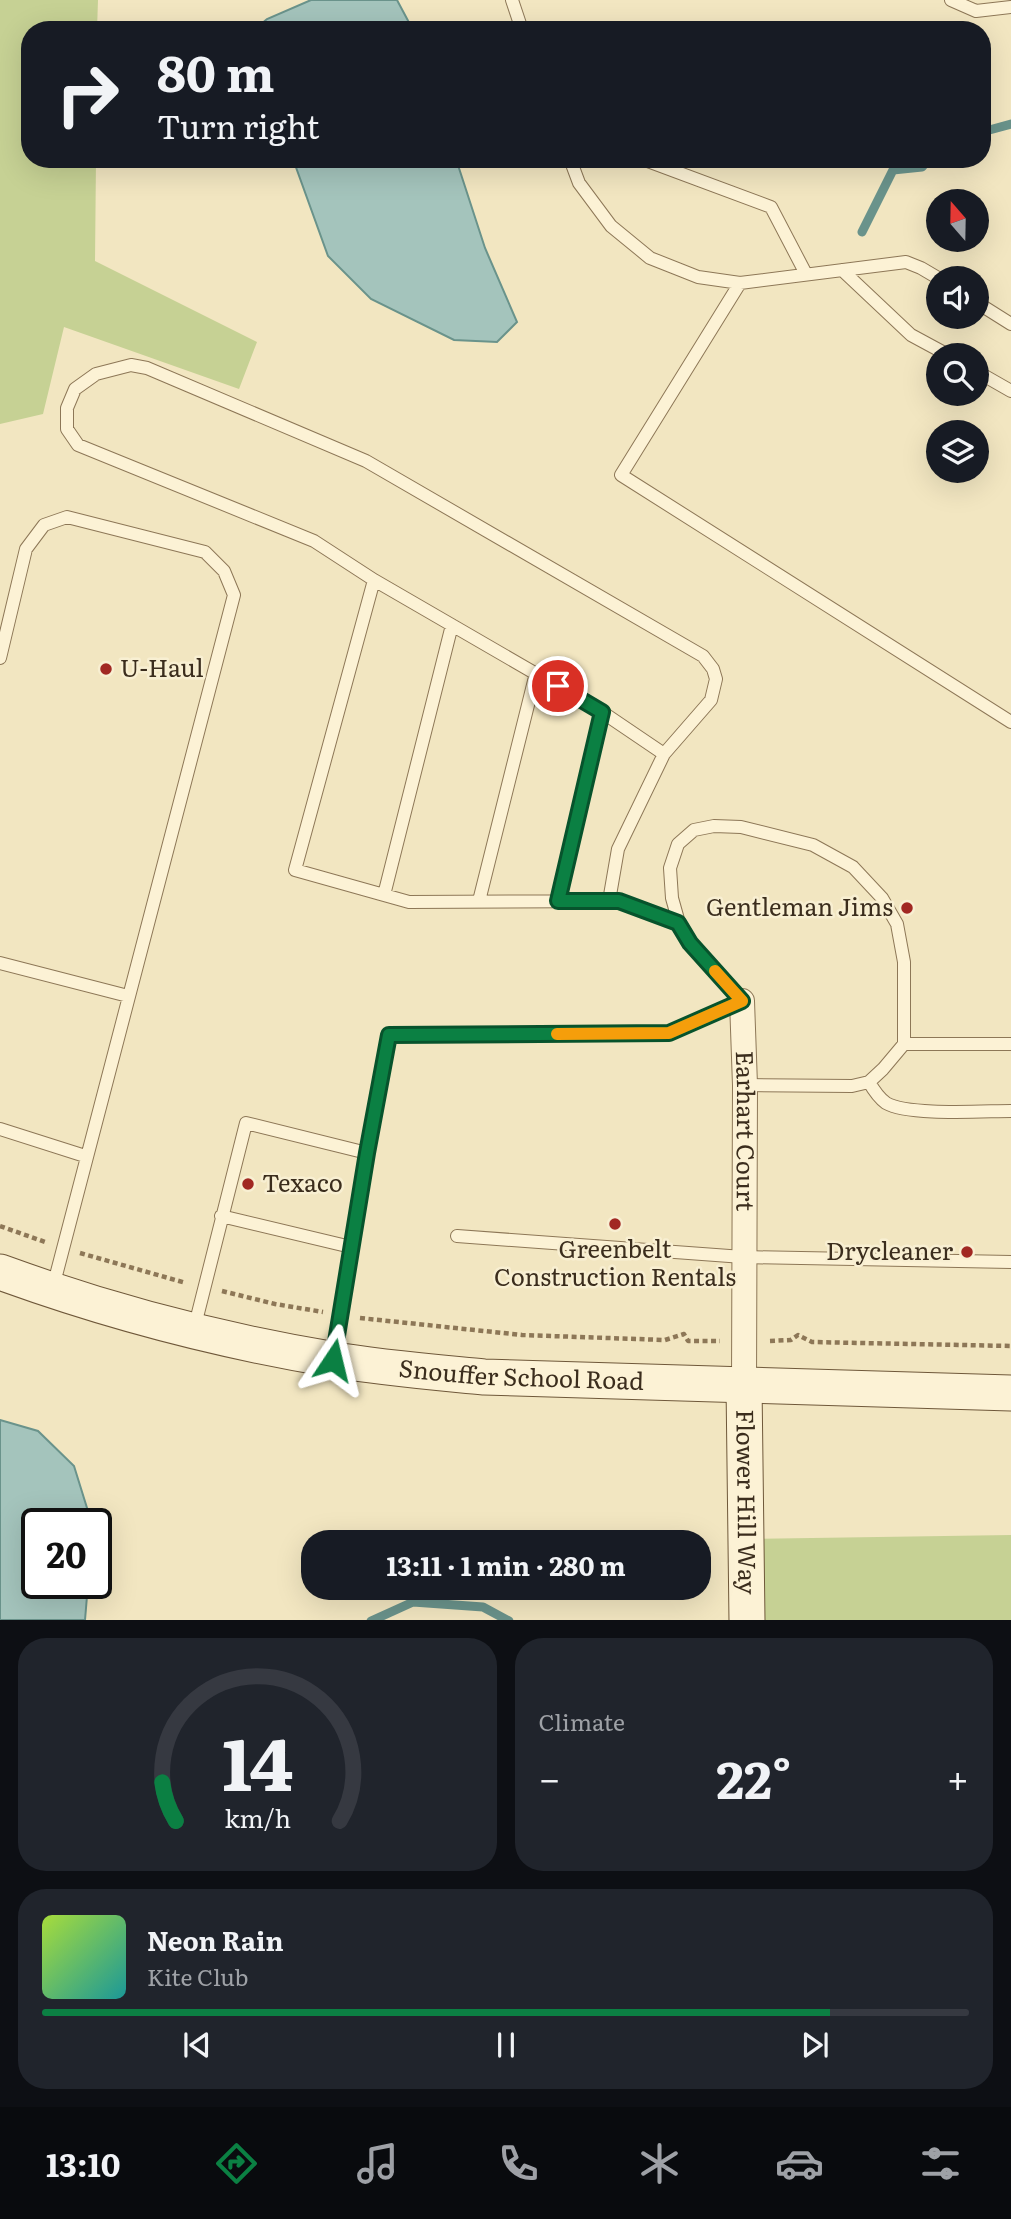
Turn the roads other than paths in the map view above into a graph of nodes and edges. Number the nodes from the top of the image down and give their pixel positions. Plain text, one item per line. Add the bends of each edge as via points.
1 (512, 0) edge
2 (951, 0) edge
3 (1011, 7) edge
4 (519, 21) edge
5 (573, 168) edge
6 (666, 168) edge
7 (842, 270) junction
8 (926, 271) edge
9 (806, 274) junction
10 (740, 283) junction
11 (989, 310) edge
12 (1011, 324) edge
13 (926, 343) edge
14 (989, 378) edge
15 (1011, 391) edge
16 (374, 580) junction
17 (452, 625) junction
18 (0, 658) edge
19 (536, 673) junction
20 (602, 712) junction
21 (1011, 722) edge
22 (664, 754) junction
23 (384, 895) junction
24 (479, 901) junction
25 (558, 901) junction
26 (609, 901) junction
27 (678, 923) junction
28 (0, 963) edge
29 (128, 996) junction
30 (742, 1001) junction
31 (904, 1044) junction
32 (1011, 1044) edge
33 (869, 1082) junction
34 (745, 1085) junction
35 (1011, 1111) edge
36 (0, 1129) edge
37 (367, 1153) junction
38 (85, 1156) junction
39 (221, 1216) junction
40 (457, 1236) dead end
41 (351, 1247) junction
42 (743, 1257) junction
43 (1011, 1262) edge
44 (0, 1272) edge
45 (52, 1291) junction
46 (193, 1332) junction
47 (333, 1360) junction
48 (744, 1385) junction
49 (1011, 1393) edge
50 (747, 1620) edge

1 - 4 lane
2 - 3 lane via 976,11
5 - 10 lane via 611,226 650,258 698,277
6 - 9 lane via 771,207
7 - 8 lane via 906,262
7 - 9 lane
7 - 13 lane via 911,335
9 - 10 lane
10 - 21 lane via 621,475
11 - 12 lane
14 - 15 lane
16 - 17 lane
16 - 22 lane via 314,541 78,445 67,429 67,408 75,389 96,374 131,365 147,368 366,461 703,656 716,679 711,700
16 - 23 lane via 295,870
17 - 19 lane
17 - 23 lane
18 - 29 lane via 26,549 44,525 67,517 205,552 224,571 234,595
19 - 20 lane
19 - 24 lane
20 - 22 lane
20 - 25 lane
22 - 26 lane via 618,849
23 - 24 lane via 409,902
24 - 25 lane
25 - 26 lane
26 - 27 lane
27 - 30 lane
27 - 31 lane via 670,867 678,844 694,830 741,827 813,845 853,867 897,924 904,962
28 - 29 lane
29 - 38 lane
30 - 34 street, Earhart Court
30 - 37 lane via 669,1033 389,1035
31 - 32 lane
31 - 33 lane
33 - 34 lane via 852,1086
33 - 35 lane via 895,1106
34 - 42 street, Earhart Court
36 - 38 lane
37 - 39 lane via 246,1123
37 - 41 lane
38 - 45 lane
39 - 41 lane
39 - 46 lane
40 - 42 lane
41 - 47 lane
42 - 43 lane
42 - 48 street, Earhart Court
44 - 45 main road, Snouffer School Road
45 - 46 main road, Snouffer School Road
46 - 47 main road, Snouffer School Road
47 - 48 main road, Snouffer School Road via 484,1377
48 - 49 main road, Snouffer School Road
48 - 50 main road, Flower Hill Way

